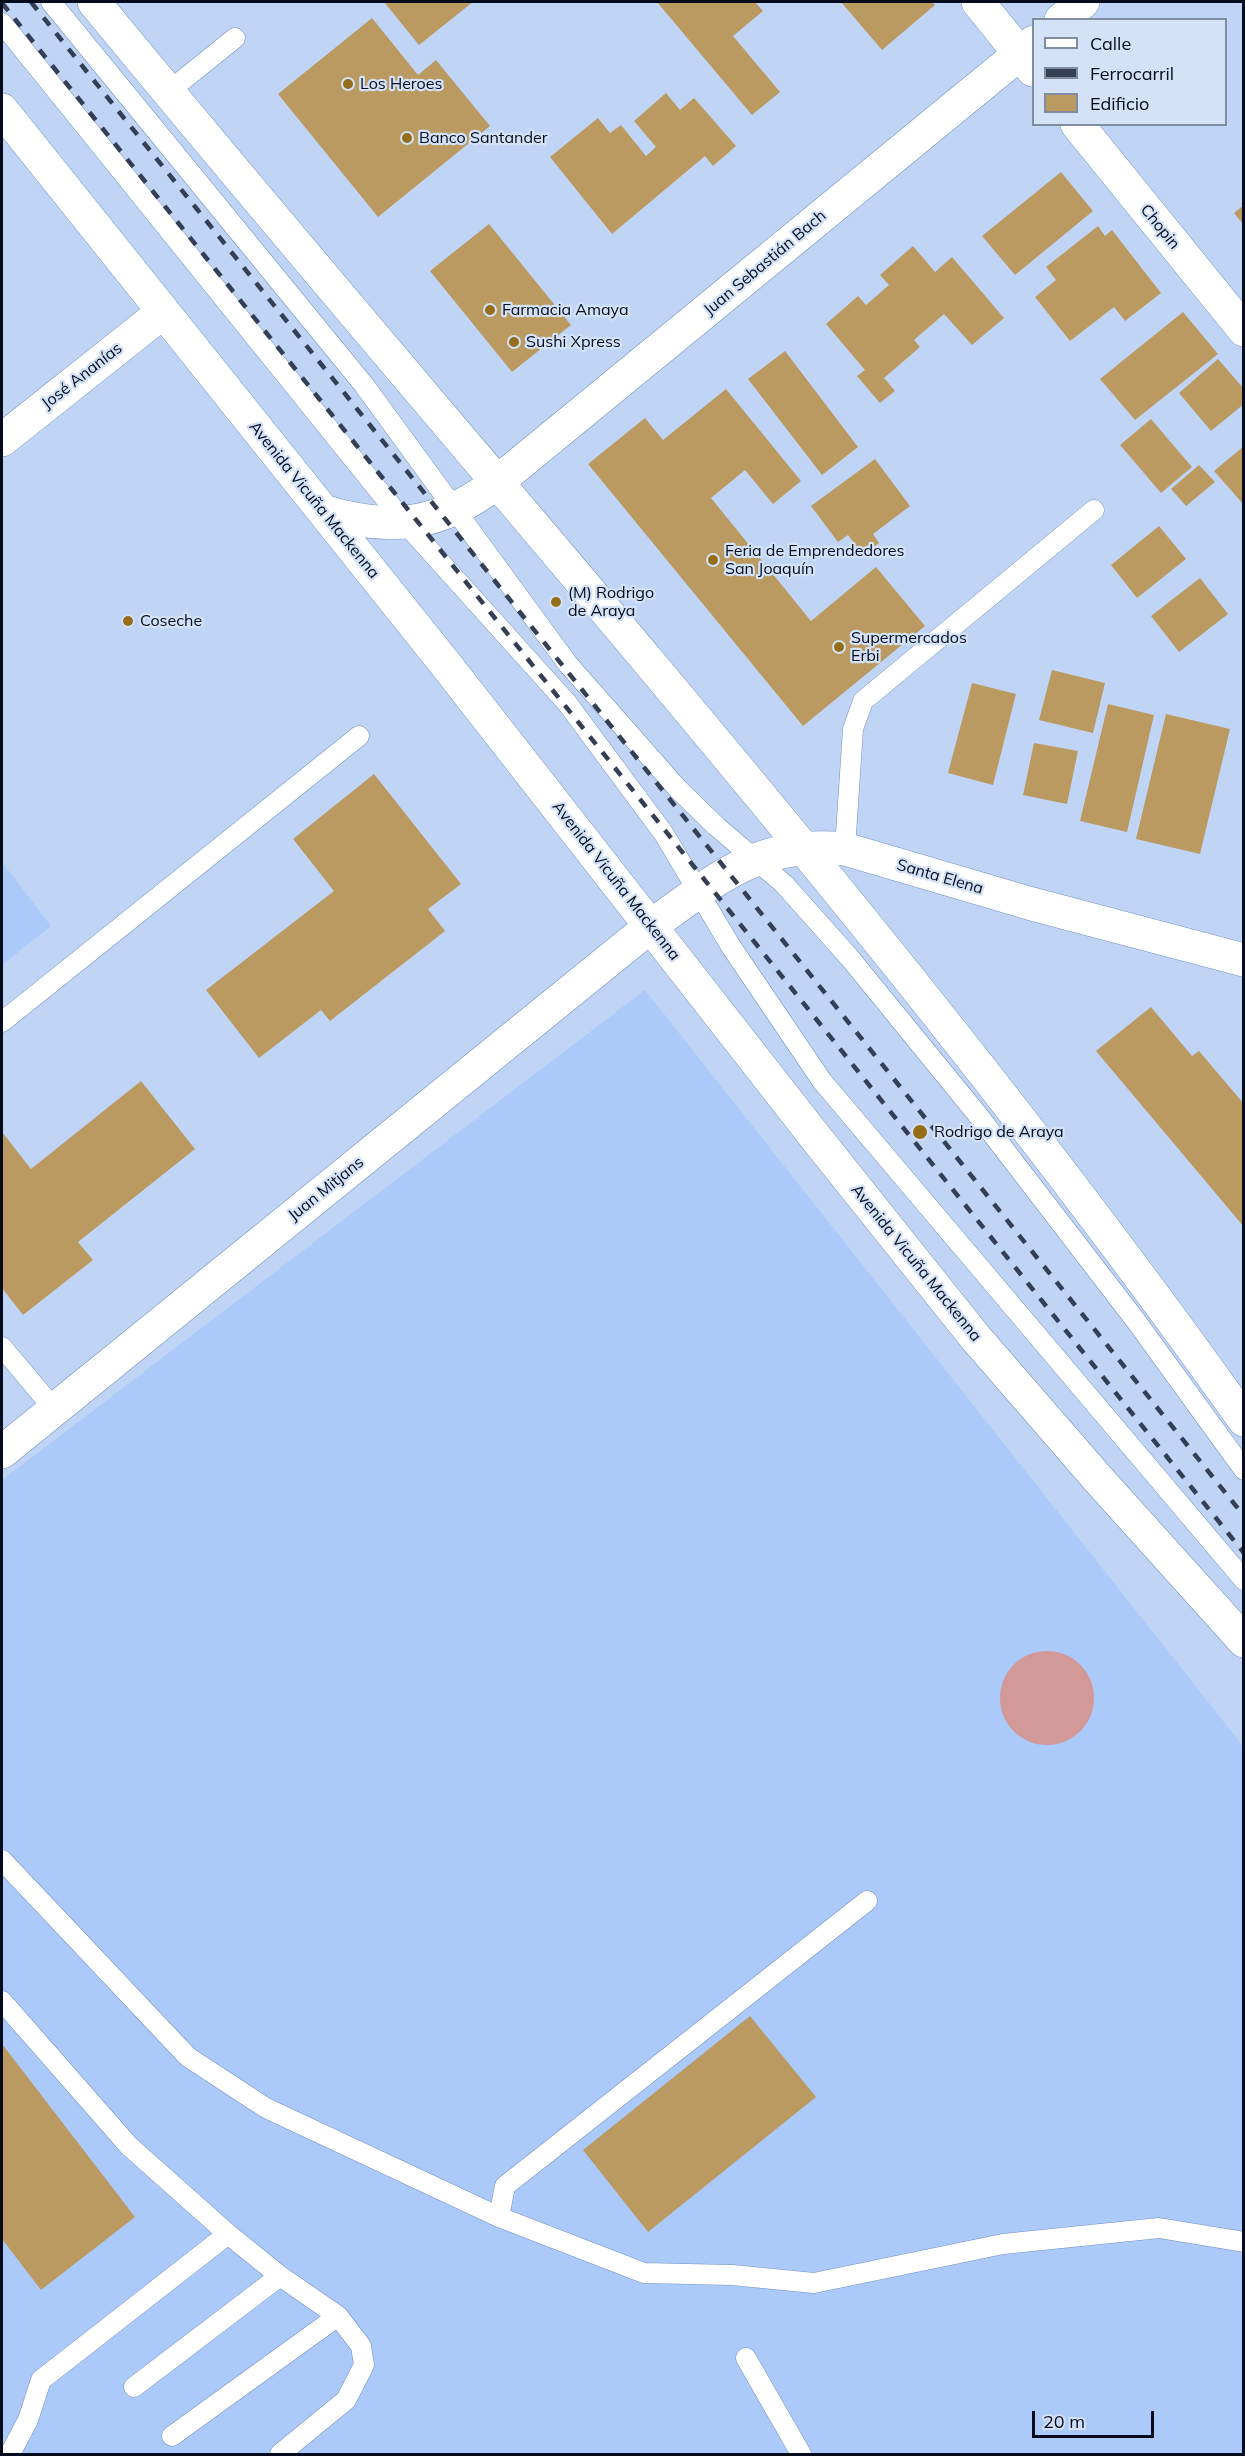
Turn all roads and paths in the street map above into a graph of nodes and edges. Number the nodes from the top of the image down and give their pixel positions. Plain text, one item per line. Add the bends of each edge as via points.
1 (51, 2) edge
2 (94, 2) edge
3 (978, 2) edge
4 (1083, 2) edge
5 (1063, 18) edge
6 (2, 23) edge
7 (235, 38) dead end
8 (1029, 55) edge
9 (168, 92) junction
10 (2, 110) edge
11 (1079, 126) edge
12 (163, 312) junction
13 (1244, 330) edge
14 (2, 440) edge
15 (496, 483) junction
16 (456, 509) junction
17 (1094, 510) dead end
18 (323, 511) junction
19 (405, 523) junction
20 (359, 736) dead end
21 (801, 847) junction
22 (845, 849) junction
23 (757, 858) junction
24 (698, 892) junction
25 (651, 926) junction
26 (1244, 960) edge
27 (2, 1022) edge
28 (2, 1347) edge
29 (54, 1409) junction
30 (1244, 1420) edge
31 (2, 1452) edge
32 (1244, 1470) edge
33 (1244, 1580) edge
34 (1244, 1641) edge
35 (2, 1860) edge
36 (867, 1901) dead end
37 (2, 2001) edge
38 (499, 2217) junction
39 (228, 2234) junction
40 (1244, 2242) edge
41 (280, 2276) junction
42 (338, 2316) junction
43 (746, 2358) dead end
44 (134, 2387) dead end
45 (172, 2436) dead end
46 (10, 2454) edge
47 (280, 2454) edge
48 (801, 2454) edge

1 - 16 lane via 356,376
2 - 9 main road
3 - 8 main road
4 - 5 main road
6 - 19 lane
7 - 9 lane
8 - 15 main road, Juan Sebastián Bach
9 - 15 main road
10 - 12 main road, Avenida Vicuña Mackenna
11 - 13 main road, Chopin
12 - 14 main road, José Ananías
12 - 18 main road, Avenida Vicuña Mackenna
15 - 16 main road, Juan Sebastián Bach
15 - 21 main road
16 - 19 main road, Juan Sebastián Bach
16 - 23 lane via 574,671 678,789
17 - 22 lane via 863,701 853,729
18 - 19 main road, Juan Sebastián Bach via 377,524
18 - 25 main road, Avenida Vicuña Mackenna
19 - 24 lane via 567,703 664,834
20 - 27 lane
21 - 22 main road, Santa Elena
21 - 23 main road, Santa Elena
21 - 30 main road via 984,1071
22 - 26 main road, Santa Elena
23 - 24 main road, Santa Elena
23 - 32 lane via 849,957 977,1114 1122,1302
24 - 25 main road, Santa Elena
24 - 33 lane via 822,1081
25 - 29 main road, Juan Mitjans
25 - 34 main road, Avenida Vicuña Mackenna via 975,1337
28 - 29 lane
29 - 31 main road, Juan Mitjans
35 - 38 lane via 188,2057 266,2108
36 - 38 lane via 505,2186
37 - 39 lane via 129,2146
38 - 40 lane via 644,2273 732,2275 814,2283 1003,2244 1159,2228
39 - 41 lane
39 - 46 lane via 41,2380 28,2420
41 - 42 lane
41 - 44 lane
42 - 45 lane
42 - 47 lane via 361,2346 364,2365 346,2400
43 - 48 lane

